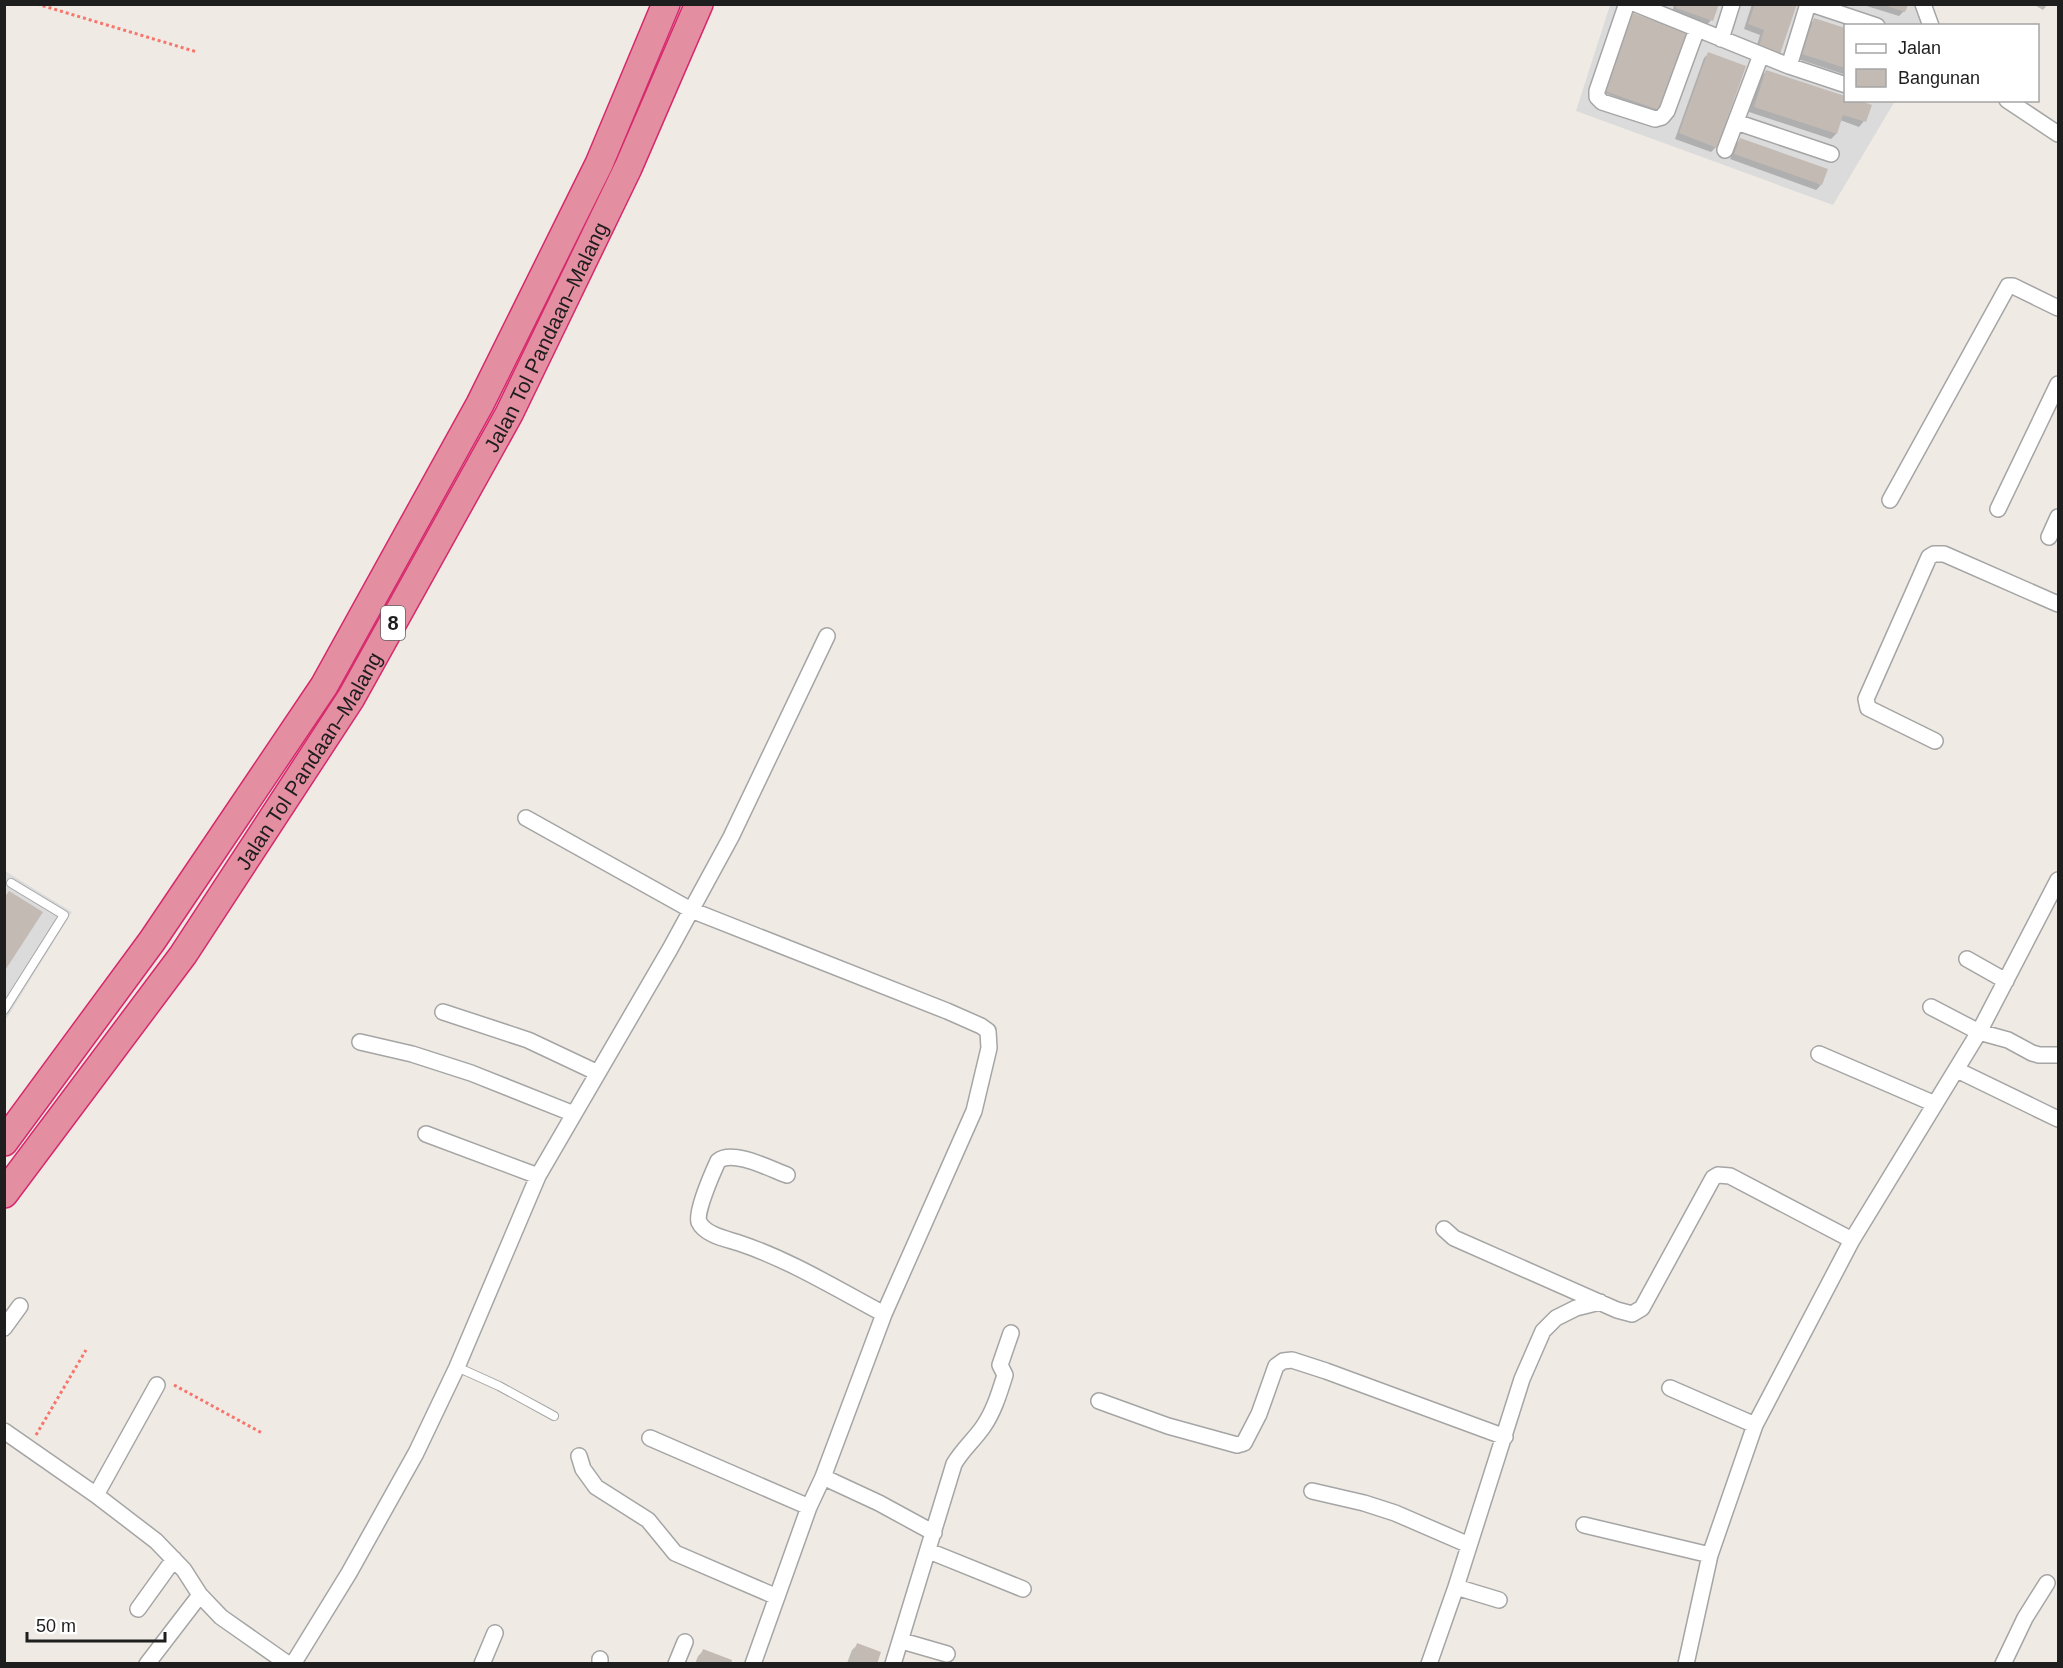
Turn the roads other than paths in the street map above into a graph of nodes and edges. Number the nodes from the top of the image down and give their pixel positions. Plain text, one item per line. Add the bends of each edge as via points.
1 (666, 4) edge
2 (699, 4) edge
3 (1629, 4) edge
4 (1636, 4) edge
5 (1732, 4) edge
6 (1809, 4) edge
7 (1923, 4) edge
8 (1653, 8) edge
9 (1871, 24) edge
10 (1930, 24) edge
11 (1697, 29) junction
12 (1721, 39) junction
13 (1761, 55) junction
14 (1789, 66) junction
15 (1844, 85) edge
16 (2010, 102) edge
17 (1736, 123) junction
18 (2058, 134) edge
19 (1725, 150) dead end
20 (1831, 154) dead end
21 (2058, 308) edge
22 (2058, 384) edge
23 (1890, 500) dead end
24 (1998, 509) dead end
25 (2058, 517) edge
26 (2049, 537) dead end
27 (2058, 604) edge
28 (828, 636) dead end
29 (1935, 741) dead end
30 (526, 818) dead end
31 (2058, 880) edge
32 (11, 883) dead end
33 (691, 910) junction
34 (1967, 959) dead end
35 (2006, 981) junction
36 (1931, 1007) dead end
37 (4, 1010) edge
38 (443, 1012) dead end
39 (1979, 1032) junction
40 (360, 1042) dead end
41 (1820, 1054) dead end
42 (2058, 1055) edge
43 (1957, 1070) junction
44 (598, 1074) junction
45 (1935, 1104) junction
46 (574, 1114) junction
47 (2058, 1119) edge
48 (426, 1134) dead end
49 (4, 1142) edge
50 (787, 1175) dead end
51 (538, 1176) junction
52 (4, 1194) edge
53 (1444, 1229) dead end
54 (1852, 1240) junction
55 (1600, 1302) junction
56 (20, 1306) dead end
57 (884, 1314) junction
58 (4, 1328) edge
59 (1011, 1333) dead end
60 (457, 1367) junction
61 (157, 1385) road end
62 (1670, 1388) dead end
63 (1098, 1401) dead end
64 (554, 1416) dead end
65 (1755, 1425) junction
66 (4, 1431) edge
67 (1505, 1437) junction
68 (650, 1438) dead end
69 (579, 1456) dead end
70 (823, 1478) junction
71 (1312, 1491) dead end
72 (96, 1495) junction
73 (809, 1507) junction
74 (1584, 1525) dead end
75 (934, 1533) junction
76 (1469, 1545) junction
77 (929, 1551) junction
78 (1710, 1555) junction
79 (174, 1558) junction
80 (2047, 1582) dead end
81 (1456, 1587) junction
82 (1023, 1588) dead end
83 (200, 1595) junction
84 (777, 1597) junction
85 (1499, 1600) dead end
86 (138, 1609) dead end
87 (495, 1633) dead end
88 (902, 1641) junction
89 (685, 1642) dead end
90 (947, 1654) dead end
91 (147, 1664) edge
92 (288, 1664) edge
93 (293, 1664) edge
94 (482, 1664) edge
95 (676, 1664) edge
96 (753, 1664) edge
97 (893, 1664) edge
98 (1429, 1664) edge
99 (1686, 1664) edge
100 (2003, 1664) edge

1 - 49 highway, Jalan Tol Pandaan–Malang / 8 via 599,164 480,404 324,686 152,941
2 - 52 highway, Jalan Tol Pandaan–Malang / 8 via 628,168 509,414 351,698 183,955
3 - 11 street via 1597,91 1602,102 1655,119 1662,117
4 - 8 street
5 - 12 street
6 - 9 street
6 - 14 street
7 - 10 street
8 - 11 street
11 - 12 street
12 - 13 street
13 - 14 street
13 - 17 street
14 - 15 street
16 - 18 street
17 - 19 street
17 - 20 street
21 - 23 street via 2008,286
22 - 24 street
25 - 26 street
27 - 29 street via 1944,554 1929,557 1866,699 1868,708
28 - 33 street via 731,837
30 - 33 street
31 - 35 street
32 - 37 lane via 64,915
33 - 44 street
33 - 57 street via 947,1011 988,1031 989,1048 974,1111
34 - 35 street
35 - 39 street
36 - 39 street
38 - 44 street via 528,1040
39 - 42 street via 2008,1040 2032,1053
39 - 43 street
40 - 46 street via 471,1073
41 - 45 street
43 - 45 street
43 - 47 street
44 - 46 street
45 - 54 street
46 - 51 street
48 - 51 street
50 - 57 street via 737,1157 722,1157 700,1209 700,1223 718,1236 767,1253
51 - 60 street
53 - 55 street via 1454,1238
54 - 55 street via 1730,1176 1718,1175 1642,1308 1632,1314
54 - 65 street
55 - 67 street via 1556,1318 1543,1331 1522,1379
56 - 58 street
57 - 70 street
59 - 75 street via 1000,1365 1005,1375 995,1408 954,1464
60 - 64 lane
60 - 93 street via 410,1463
61 - 72 street
62 - 65 street
63 - 67 street via 1236,1445 1244,1443 1249,1434 1276,1366 1292,1360
65 - 78 street
66 - 72 street
67 - 76 street
68 - 73 street
69 - 84 street via 596,1487 648,1521 675,1553
70 - 73 street
70 - 75 street
71 - 76 street via 1395,1513
72 - 79 street
73 - 84 street
74 - 78 street
75 - 77 street
76 - 81 street
77 - 82 street
77 - 88 street
78 - 99 street
79 - 83 street
79 - 86 street
80 - 100 street
81 - 85 street
81 - 98 street
83 - 91 street
83 - 92 street via 221,1617
84 - 96 street
87 - 94 street
88 - 90 street
88 - 97 street
89 - 95 street

